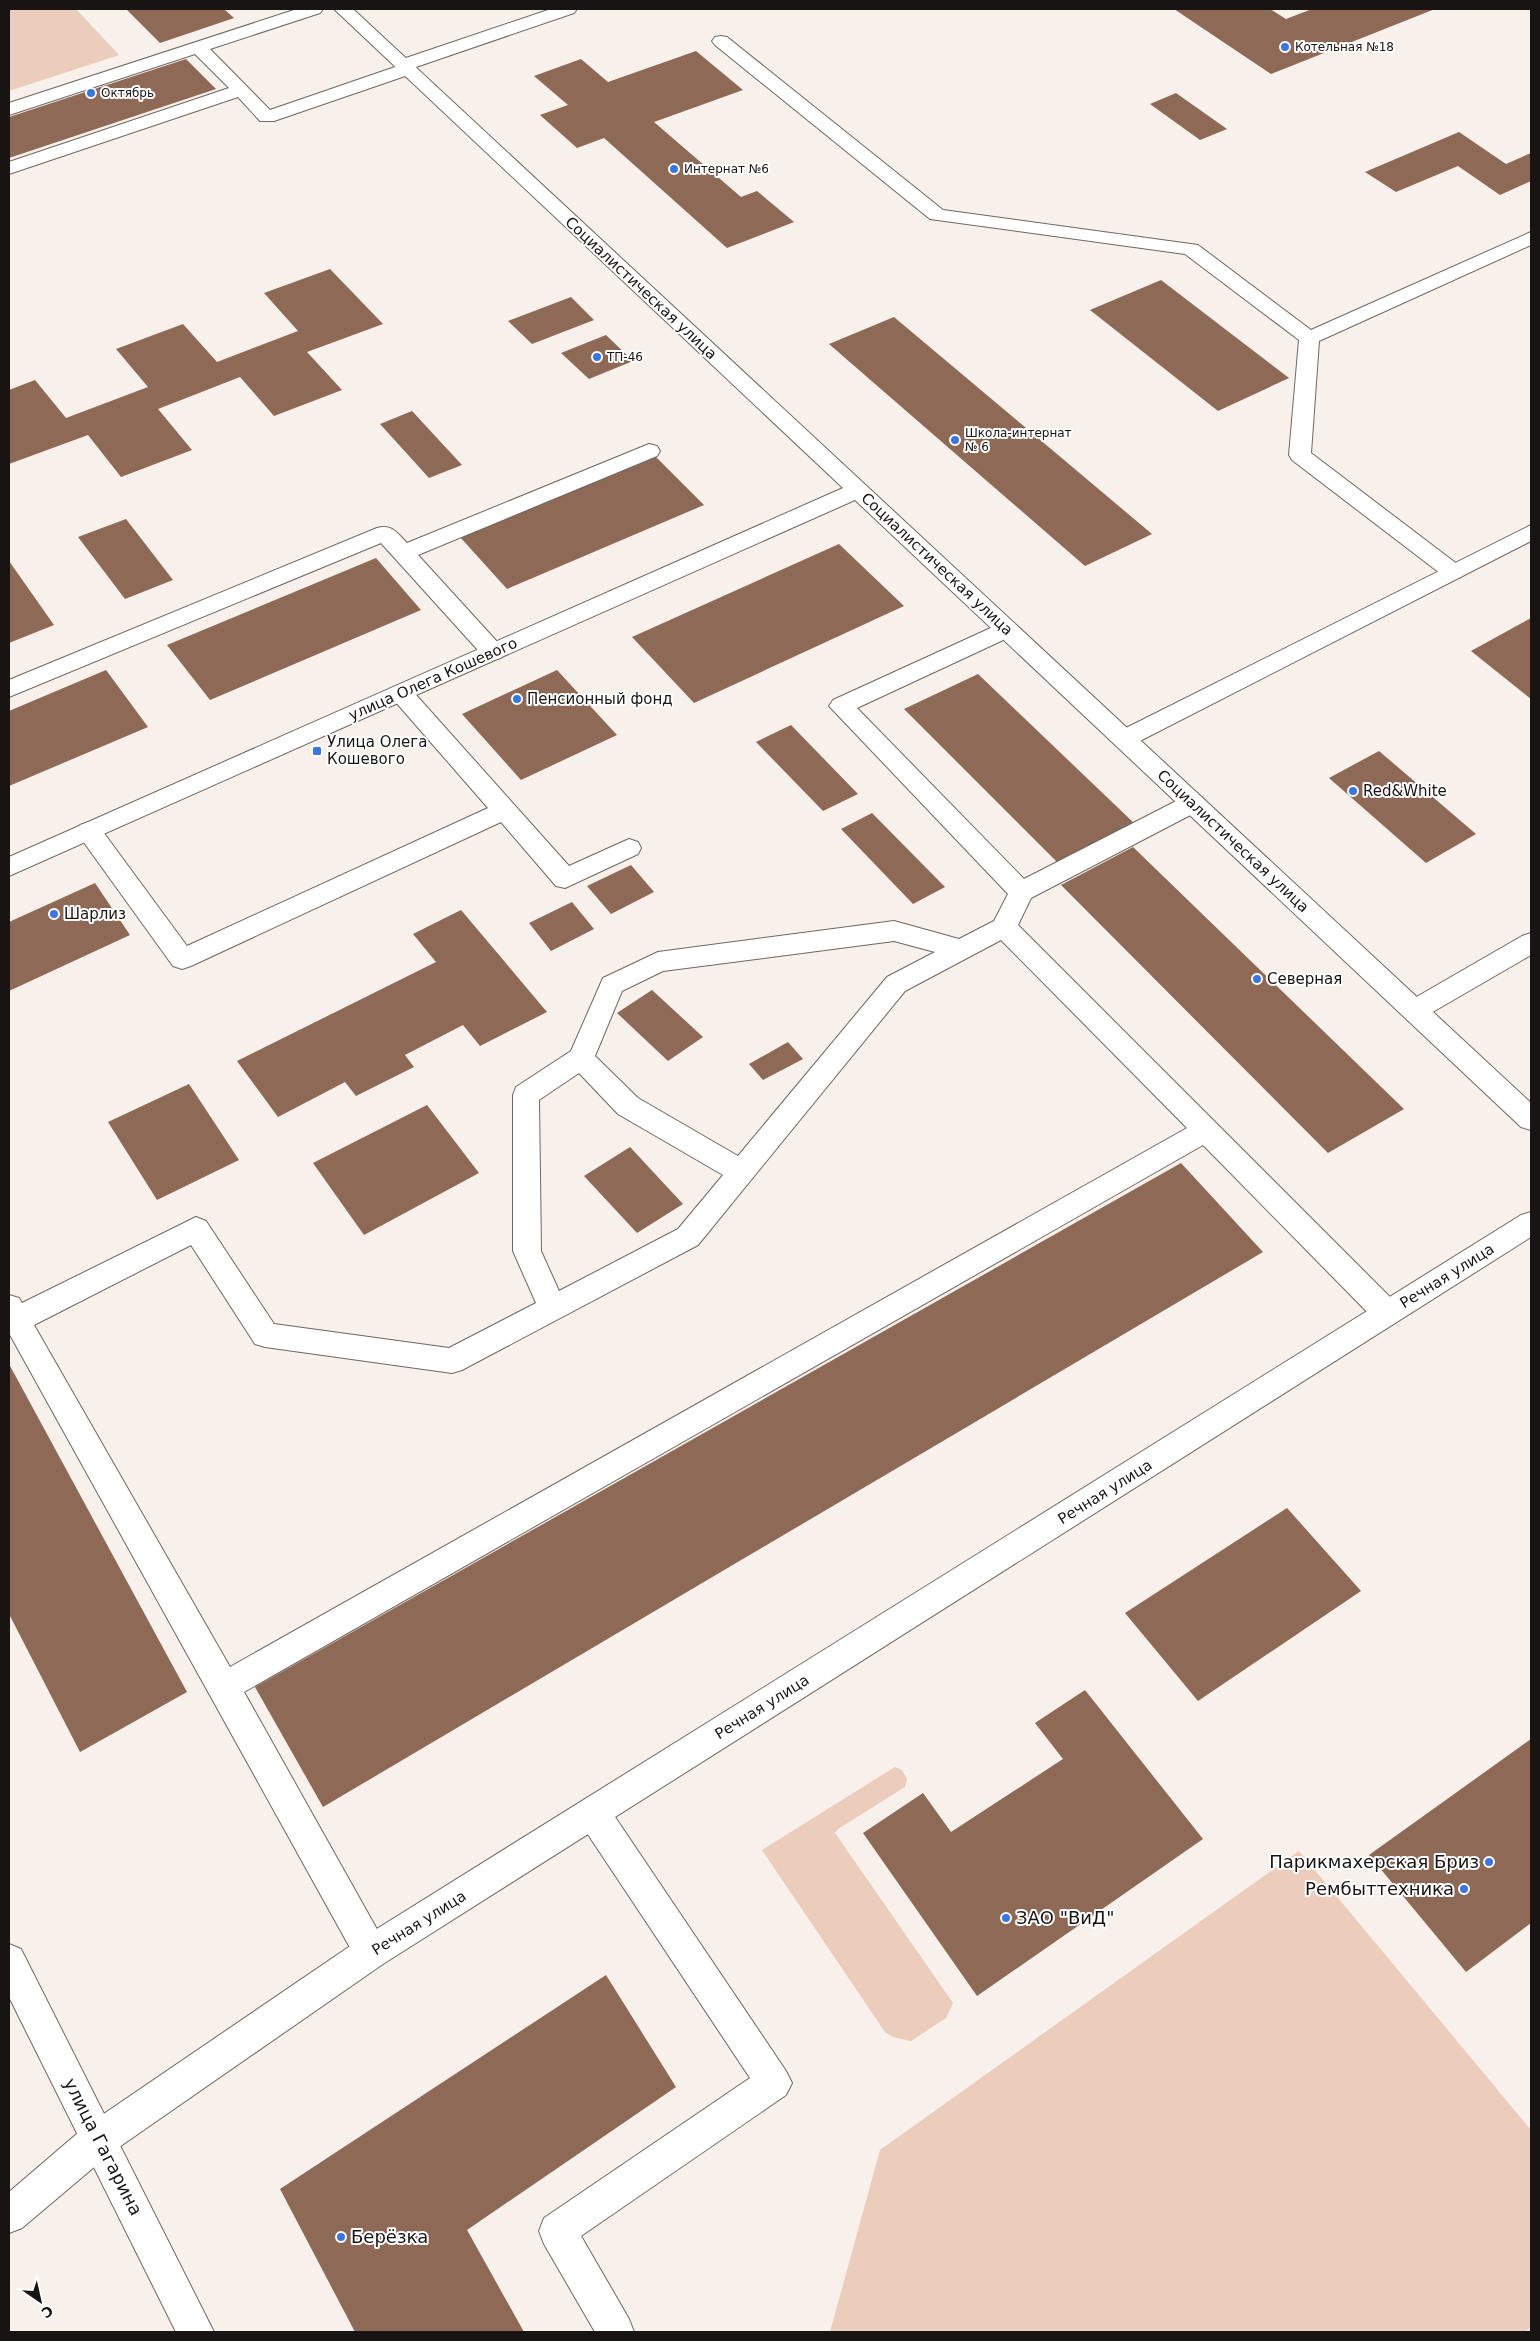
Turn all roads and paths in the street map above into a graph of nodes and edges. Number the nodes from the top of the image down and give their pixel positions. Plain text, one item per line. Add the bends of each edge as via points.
1 (314, 9) edge
2 (343, 9) edge
3 (568, 9) edge
4 (721, 40) dead end
5 (198, 47) junction
6 (406, 67) junction
7 (240, 90) junction
8 (9, 108) edge
9 (9, 168) edge
10 (1531, 238) edge
11 (1309, 338) junction
12 (649, 451) dead end
13 (858, 490) junction
14 (1531, 532) edge
15 (403, 553) junction
16 (1452, 572) junction
17 (1006, 629) junction
18 (493, 652) junction
19 (9, 689) edge
20 (401, 693) junction
21 (1124, 739) junction
22 (1193, 803) junction
23 (505, 810) junction
24 (89, 832) junction
25 (629, 848) dead end
26 (9, 867) edge
27 (1021, 892) junction
28 (1004, 926) junction
29 (1531, 944) edge
30 (962, 950) junction
31 (1415, 1010) junction
32 (581, 1058) junction
33 (1531, 1120) edge
34 (1208, 1130) junction
35 (742, 1172) junction
36 (1531, 1223) edge
37 (552, 1308) junction
38 (1387, 1313) junction
39 (12, 1314) edge
40 (224, 1687) junction
41 (593, 1813) junction
42 (371, 1952) junction
43 (9, 1961) edge
44 (99, 2139) junction
45 (9, 2215) edge
46 (196, 2332) edge
47 (616, 2332) edge

1 - 5 street
2 - 6 street, Социалистическая улица
3 - 6 street
4 - 11 street via 937,215 1191,249
5 - 7 street
5 - 8 street
6 - 7 street via 267,117
6 - 13 street, Социалистическая улица
7 - 9 street
10 - 11 street
11 - 16 street via 1300,455
12 - 15 street
13 - 17 street, Социалистическая улица
13 - 18 street, улица Олега Кошевого
14 - 16 street
15 - 18 street
15 - 19 street via 385,534
16 - 21 street
17 - 21 street, Социалистическая улица
17 - 27 street via 841,706
18 - 20 street, улица Олега Кошевого
20 - 23 street
20 - 24 street, улица Олега Кошевого
21 - 22 street, Социалистическая улица
22 - 27 street
22 - 31 street, Социалистическая улица
23 - 24 street via 182,959
23 - 25 street via 565,879
24 - 26 street, улица Олега Кошевого
27 - 28 street
28 - 30 street
28 - 34 street
29 - 31 street
30 - 32 street via 894,932 658,962 612,985
30 - 35 street via 896,984
31 - 33 street, Социалистическая улица
32 - 35 street via 628,1106
32 - 37 street via 526,1096 527,1251
34 - 38 street
34 - 40 street
35 - 37 street via 688,1237
36 - 38 street, Речная улица
37 - 39 street via 452,1361 265,1335 196,1229
38 - 41 street, Речная улица
39 - 40 street
40 - 42 street
41 - 42 street, Речная улица
41 - 47 street via 774,2082 557,2231
42 - 44 street, Речная улица
43 - 44 street, улица Гагарина
44 - 45 street, Речная улица
44 - 46 street, улица Гагарина

